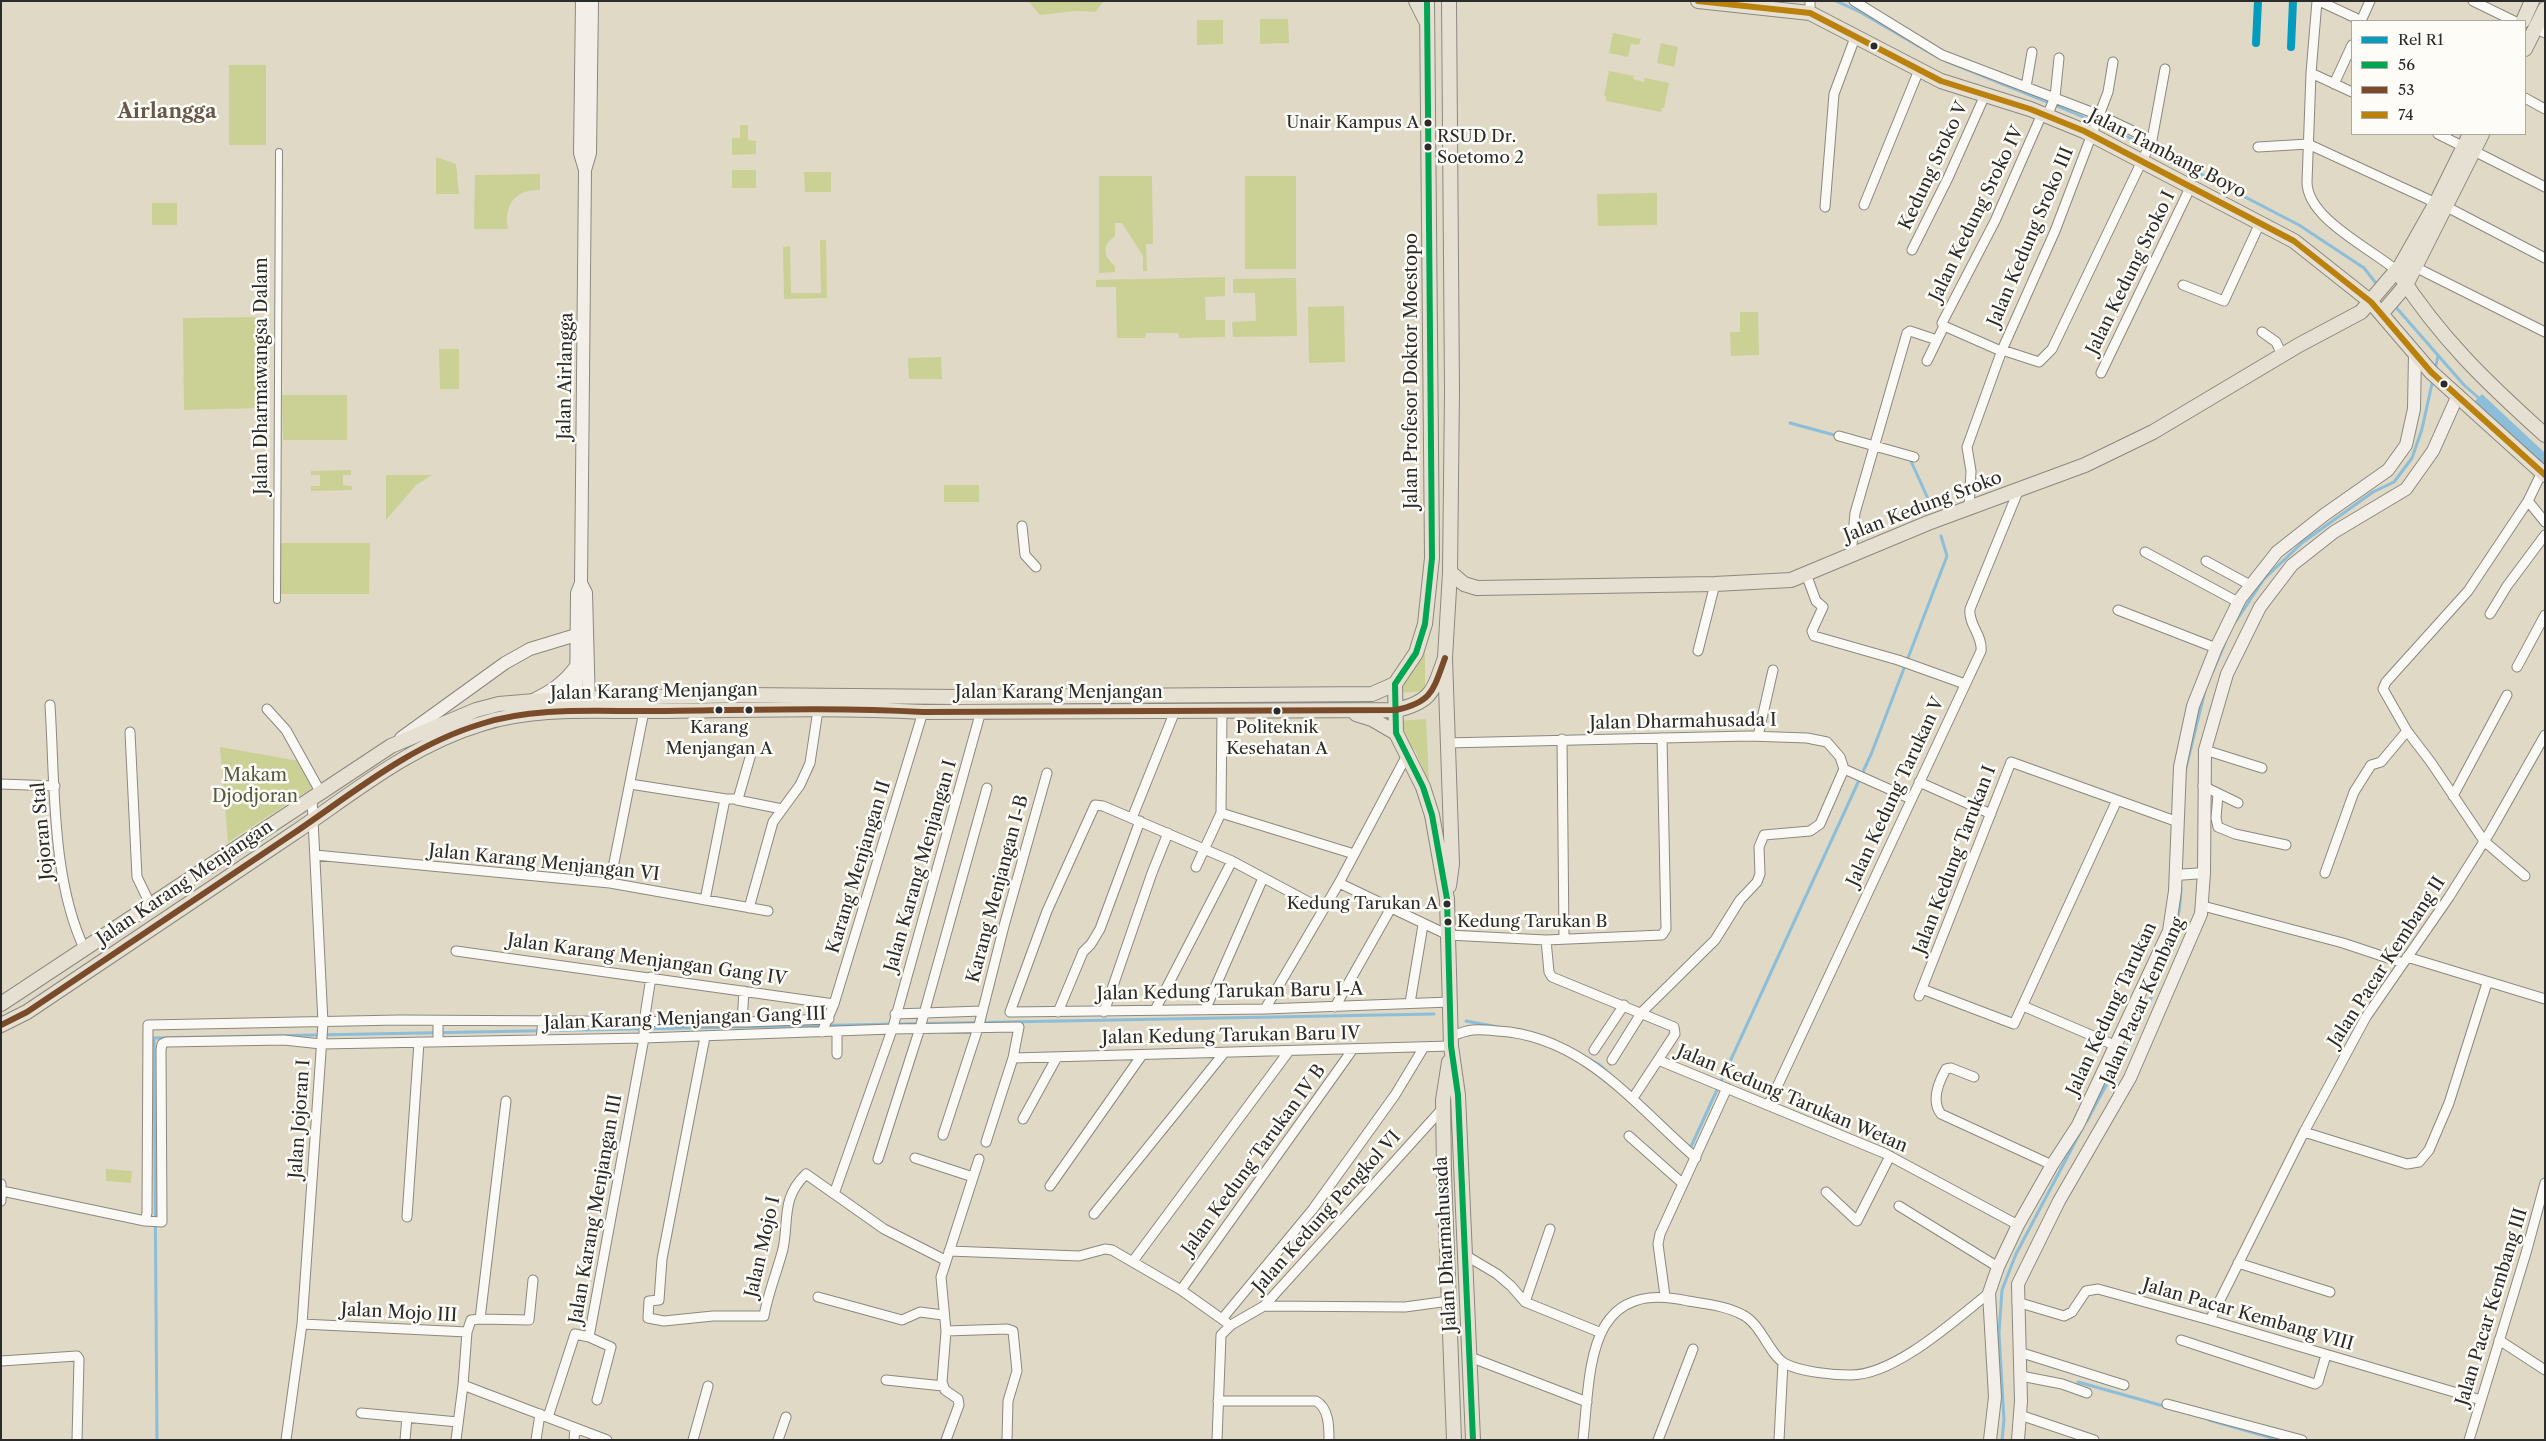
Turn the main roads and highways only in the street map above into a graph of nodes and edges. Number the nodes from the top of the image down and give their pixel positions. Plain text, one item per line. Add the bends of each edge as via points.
1 (582, 1) edge
2 (592, 1) edge
3 (1416, 1) edge
4 (1427, 1) edge
5 (1698, 1) edge
6 (2532, 1) edge
7 (1451, 5) edge
8 (1810, 5) edge
9 (2545, 9) edge
10 (1429, 26) junction
11 (2534, 27) edge
12 (2526, 47) edge
13 (2481, 135) edge
14 (2469, 144) edge
15 (585, 170) junction
16 (2441, 205) junction
17 (2400, 266) junction
18 (2403, 288) junction
19 (2372, 300) junction
20 (2383, 311) junction
21 (2415, 353) junction
22 (2453, 396) junction
23 (2545, 435) edge
24 (2543, 474) edge
25 (1450, 572) junction
26 (581, 583) junction
27 (576, 635) junction
28 (1444, 658) junction
29 (576, 666) junction
30 (1395, 684) junction
31 (532, 700) junction
32 (884, 703) junction
33 (582, 705) junction
34 (1396, 710) junction
35 (1347, 711) junction
36 (1396, 733) junction
37 (391, 746) junction
38 (202, 872) junction
39 (211, 888) junction
40 (1447, 900) junction
41 (1, 1004) edge
42 (1, 1026) edge
43 (1451, 1042) junction
44 (1454, 1440) edge
45 (1473, 1440) edge
46 (1990, 1440) edge
47 (2018, 1440) edge

1 - 15 main road, Jalan Airlangga via 580,153
2 - 15 main road, Jalan Airlangga via 590,153
3 - 10 main road
4 - 10 main road, Jalan Profesor Doktor Moestopo
5 - 8 main road, Jalan Tambang Boyo
6 - 11 main road
7 - 25 main road
8 - 19 main road, Jalan Tambang Boyo via 1856,35 1941,81 2092,132 2294,241
9 - 11 main road
10 - 30 main road, Jalan Profesor Doktor Moestopo via 1432,558 1425,624 1416,652
11 - 12 main road
13 - 14 main road
14 - 16 main road
15 - 26 main road, Jalan Airlangga
16 - 17 main road, Jalan Kedung Sroko
16 - 18 main road via 2415,268
17 - 18 main road
17 - 19 main road, Jalan Kedung Sroko
18 - 20 main road
18 - 23 main road via 2479,375
19 - 20 main road, Jalan Tambang Boyo
19 - 25 main road, Jalan Kedung Sroko via 2361,312 2153,432 2085,465 1791,580 1477,588 1464,584
20 - 21 main road, Jalan Tambang Boyo
21 - 22 main road, Jalan Tambang Boyo via 2430,374
21 - 46 main road, Jalan Kedung Tarukan via 2414,409 2406,445 2388,470 2324,514 2277,552 2250,585 2216,648 2193,706 2180,767 2178,875 2169,931 2078,1125 2018,1226 1989,1293 1995,1397
22 - 24 main road, Jalan Tambang Boyo
22 - 47 main road, Jalan Pacar Kembang via 2433,452 2406,489 2334,532 2292,565 2260,607 2227,674 2205,750 2203,906 2198,922 2130,1078 2058,1201 2018,1284 2016,1302 2021,1376
25 - 28 main road
26 - 27 main road, Jalan Airlangga via 577,593
26 - 33 main road, Jalan Airlangga via 586,593
27 - 29 main road, Jalan Airlangga
27 - 37 main road, Jalan Karang Menjangan via 530,649 505,663
28 - 34 main road, Jalan Karang Menjangan via 1425,700
28 - 40 main road, Jalan Dharmahusada via 1452,864
29 - 31 main road via 552,691
29 - 33 main road, Jalan Airlangga
30 - 32 main road, Jalan Karang Menjangan via 1372,694
30 - 34 main road
31 - 33 main road, Jalan Karang Menjangan
31 - 37 main road, Jalan Karang Menjangan via 476,710
32 - 33 main road, Jalan Karang Menjangan via 745,695
32 - 33 main road, Jalan Karang Menjangan via 818,710 644,711
32 - 35 main road, Jalan Karang Menjangan via 923,712
33 - 39 main road, Jalan Karang Menjangan via 478,724 422,749 362,784
34 - 35 main road, Jalan Karang Menjangan
34 - 36 main road
35 - 36 main road via 1372,719
36 - 40 main road, Jalan Dharmahusada via 1432,815
37 - 38 main road, Jalan Karang Menjangan
38 - 39 main road
38 - 41 main road, Jalan Karang Menjangan
39 - 42 main road, Jalan Karang Menjangan via 27,1012
40 - 43 main road, Jalan Dharmahusada
43 - 44 main road, Jalan Dharmahusada via 1444,1108
43 - 45 main road, Jalan Dharmahusada via 1458,1095

